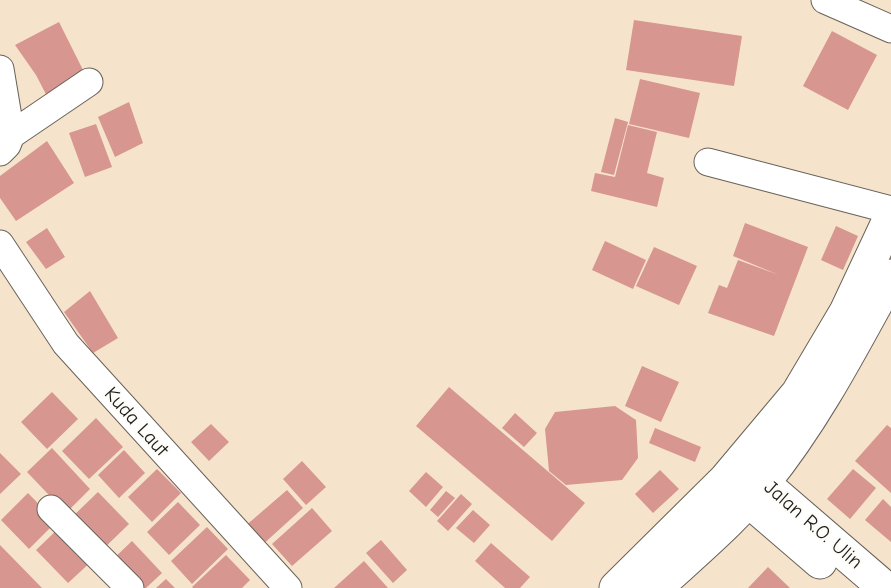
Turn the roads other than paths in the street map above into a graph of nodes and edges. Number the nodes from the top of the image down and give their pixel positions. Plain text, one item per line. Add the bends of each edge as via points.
1 (825, 0) edge
2 (891, 29) edge
3 (0, 69) edge
4 (89, 82) dead end
5 (6, 144) edge
6 (708, 162) dead end
7 (891, 210) edge
8 (891, 216) edge
9 (0, 244) edge
10 (891, 276) edge
11 (744, 481) junction
12 (51, 508) dead end
13 (130, 588) edge
14 (288, 588) edge
15 (616, 588) edge
16 (656, 588) edge
17 (851, 588) edge
18 (885, 588) edge

1 - 2 street
3 - 5 street
4 - 5 street
6 - 7 street
8 - 11 main road via 846,312
9 - 14 street, Kuda Laut via 66,344
10 - 11 main road via 815,413
11 - 15 main road
11 - 16 main road
11 - 17 main road, Jalan R.O. Ulin
11 - 18 main road, Jalan R.O. Ulin
12 - 13 street

